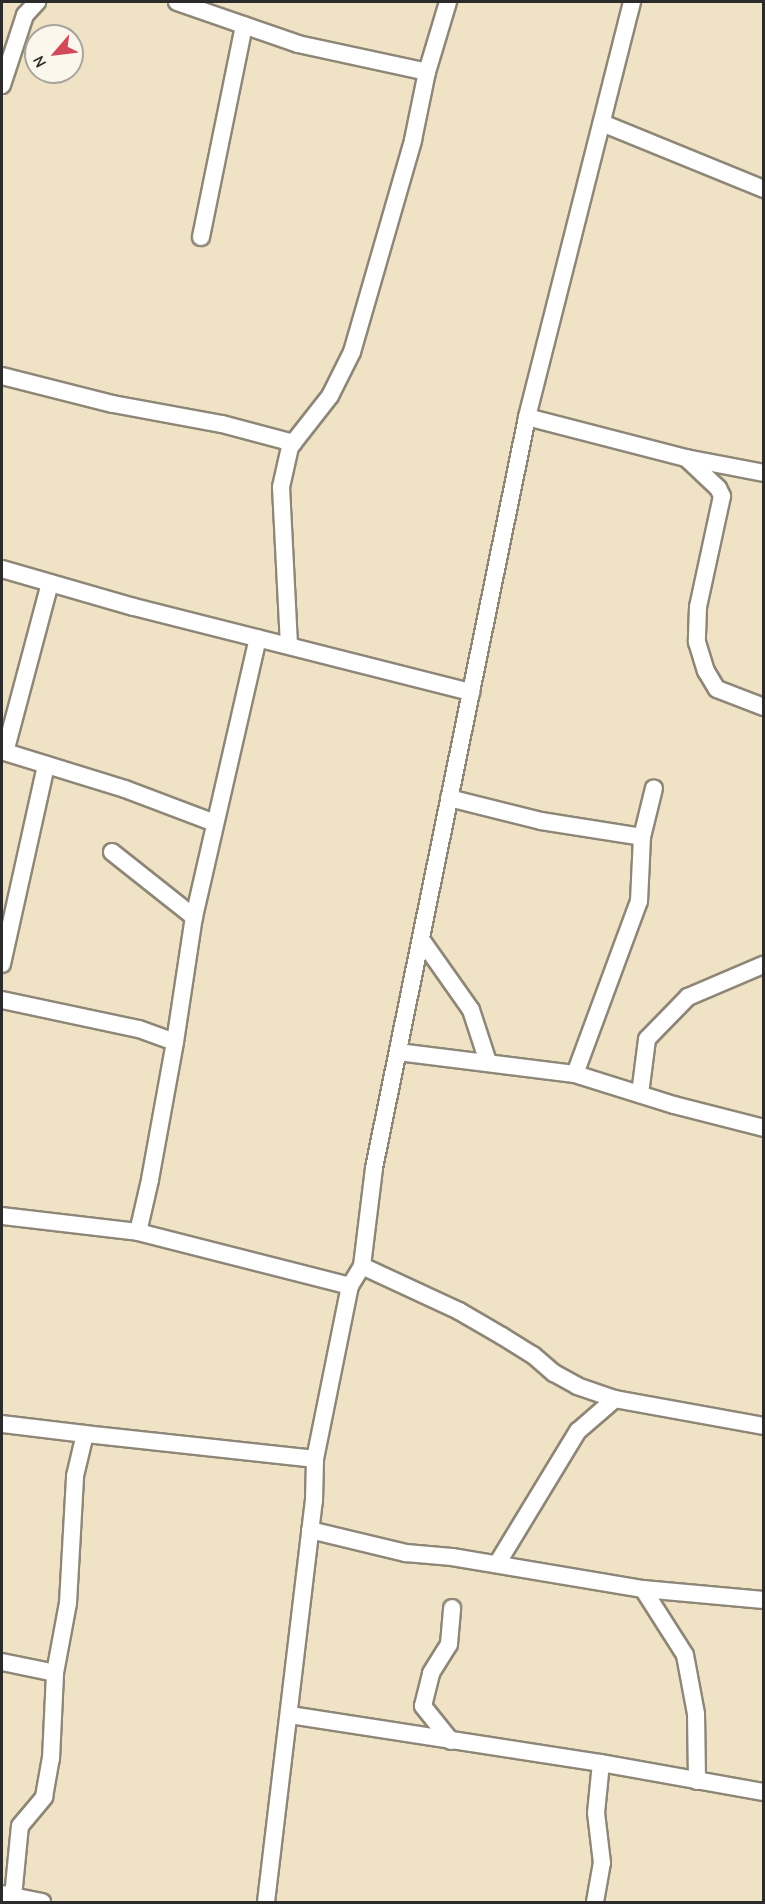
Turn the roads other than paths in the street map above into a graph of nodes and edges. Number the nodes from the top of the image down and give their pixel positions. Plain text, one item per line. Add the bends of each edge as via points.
1 (37, 2) edge
2 (177, 2) edge
3 (448, 2) edge
4 (632, 2) edge
5 (244, 25) junction
6 (427, 72) junction
7 (2, 85) edge
8 (602, 123) junction
9 (764, 189) edge
10 (201, 237) dead end
11 (2, 376) edge
12 (527, 417) junction
13 (294, 443) junction
14 (686, 458) junction
15 (764, 473) edge
16 (2, 568) edge
17 (50, 583) junction
18 (258, 638) junction
19 (289, 645) junction
20 (471, 692) junction
21 (764, 707) edge
22 (46, 765) junction
23 (654, 788) dead end
24 (449, 798) junction
25 (215, 823) junction
26 (642, 837) junction
27 (112, 852) dead end
28 (194, 917) junction
29 (421, 939) junction
30 (2, 964) edge
31 (763, 965) edge
32 (2, 1000) edge
33 (175, 1042) junction
34 (398, 1052) junction
35 (488, 1062) junction
36 (575, 1074) junction
37 (640, 1094) junction
38 (764, 1128) edge
39 (2, 1216) edge
40 (138, 1232) junction
41 (362, 1266) junction
42 (350, 1286) junction
43 (615, 1399) junction
44 (2, 1424) edge
45 (764, 1426) edge
46 (85, 1434) junction
47 (315, 1459) junction
48 (310, 1530) junction
49 (497, 1564) junction
50 (643, 1589) junction
51 (764, 1600) edge
52 (452, 1608) dead end
53 (2, 1662) edge
54 (55, 1673) junction
55 (290, 1715) junction
56 (451, 1741) junction
57 (601, 1763) junction
58 (697, 1780) junction
59 (764, 1792) edge
60 (7, 1896) edge
61 (42, 1902) edge
62 (266, 1902) edge
63 (595, 1902) edge

1 - 7 street via 25,15
2 - 5 street
3 - 6 street
4 - 8 street
5 - 6 street via 298,44
5 - 10 street
6 - 13 street via 413,140 352,352 330,396
8 - 9 street
8 - 12 street
11 - 13 street
12 - 14 street
12 - 20 street
13 - 19 street via 281,487
14 - 15 street
14 - 21 street via 722,496 698,607 697,642 717,689
16 - 17 street
17 - 18 street
17 - 22 street via 5,752
18 - 19 street
18 - 25 street
19 - 20 street
20 - 24 street
22 - 25 street
22 - 30 street
23 - 26 street
24 - 26 street via 540,821
24 - 29 street
25 - 28 street
26 - 36 street via 639,901
27 - 28 street
28 - 33 street
29 - 34 street
29 - 35 street via 471,1010
31 - 37 street via 688,997 647,1039
32 - 33 street via 139,1029
33 - 40 street
34 - 35 street
34 - 41 street via 374,1168
35 - 36 street
36 - 37 street
37 - 38 street
39 - 40 street
40 - 42 street
41 - 42 street
41 - 43 street via 459,1311 578,1386
42 - 47 street
43 - 45 street
43 - 49 street via 578,1431
44 - 46 street
46 - 47 street
46 - 54 street via 75,1476 68,1603
47 - 48 street
48 - 49 street via 406,1552
48 - 55 street
49 - 50 street
50 - 51 street
50 - 58 street via 685,1655 696,1714
52 - 56 street via 449,1644 431,1673 423,1706
53 - 54 street
54 - 60 street via 46,1788 44,1797 20,1826
55 - 56 street
55 - 62 street
56 - 57 street
57 - 58 street
57 - 63 street via 596,1813 602,1863
58 - 59 street
60 - 61 street

